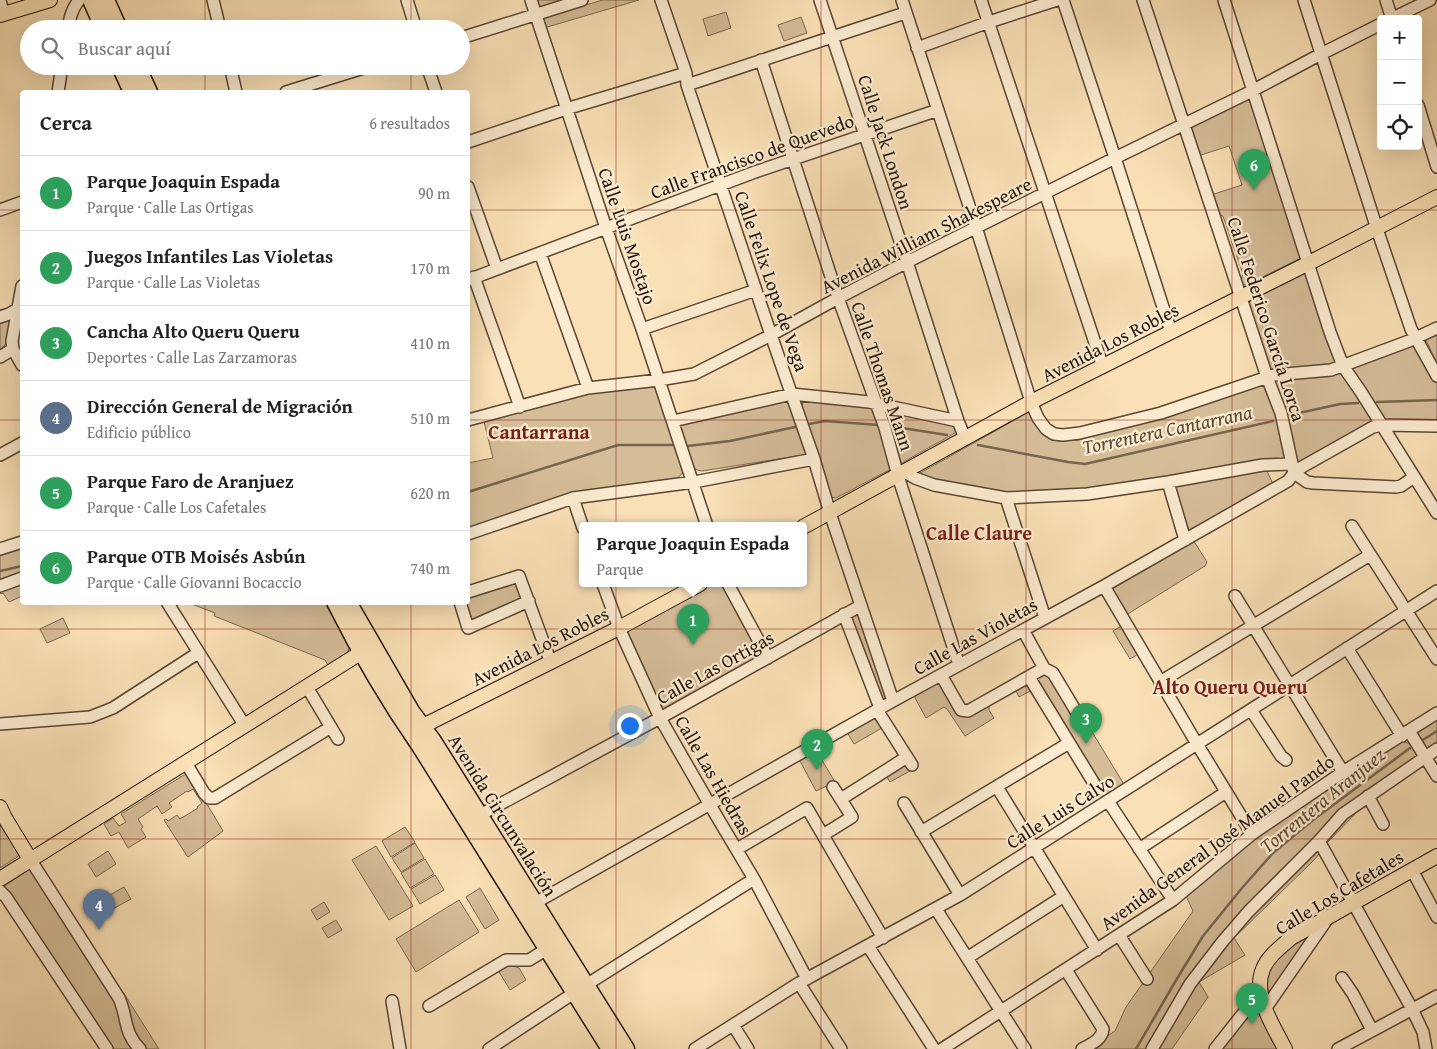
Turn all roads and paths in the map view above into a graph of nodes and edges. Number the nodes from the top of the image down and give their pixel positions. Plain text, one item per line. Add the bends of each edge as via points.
1 (50, 0) edge
2 (79, 0) edge
3 (91, 0) edge
4 (106, 0) edge
5 (213, 0) edge
6 (407, 0) edge
7 (531, 0) edge
8 (582, 0) edge
9 (661, 0) edge
10 (820, 0) edge
11 (902, 0) edge
12 (982, 0) edge
13 (1057, 0) edge
14 (1063, 0) edge
15 (1143, 0) edge
16 (1224, 0) edge
17 (1304, 0) edge
18 (1386, 0) edge
19 (1430, 0) edge
20 (1406, 6) edge
21 (1, 10) edge
22 (906, 13) junction
23 (536, 14) junction
24 (1390, 15) edge
25 (1396, 15) edge
26 (69, 20) edge
27 (100, 20) edge
28 (116, 20) edge
29 (218, 20) edge
30 (413, 20) edge
31 (989, 22) junction
32 (1377, 26) edge
33 (470, 35) edge
34 (833, 36) junction
35 (917, 48) junction
36 (1321, 54) junction
37 (761, 60) junction
38 (61, 75) edge
39 (124, 75) edge
40 (141, 75) edge
41 (232, 75) edge
42 (341, 75) edge
43 (431, 75) edge
44 (686, 79) junction
45 (58, 90) edge
46 (131, 90) edge
47 (148, 90) edge
48 (236, 90) edge
49 (292, 90) edge
50 (435, 90) edge
51 (1252, 91) junction
52 (566, 109) junction
53 (938, 110) junction
54 (1422, 118) edge
55 (1184, 125) junction
56 (865, 134) junction
57 (470, 141) edge
58 (1115, 158) junction
59 (792, 159) junction
60 (1437, 167) edge
61 (720, 185) junction
62 (470, 193) edge
63 (1046, 193) junction
64 (1437, 197) edge
65 (20, 203) edge
66 (0, 210) edge
67 (976, 227) junction
68 (606, 228) junction
69 (1377, 229) junction
70 (540, 253) junction
71 (907, 262) junction
72 (1309, 263) junction
73 (497, 269) junction
74 (471, 279) edge
75 (756, 290) junction
76 (1241, 297) junction
77 (838, 298) junction
78 (20, 307) edge
79 (0, 317) edge
80 (1437, 328) edge
81 (642, 329) junction
82 (1171, 332) junction
83 (771, 335) junction
84 (1416, 338) junction
85 (13, 349) junction
86 (0, 357) edge
87 (20, 361) edge
88 (1344, 366) junction
89 (1103, 367) junction
90 (1437, 376) edge
91 (1267, 377) junction
92 (659, 380) junction
93 (588, 388) junction
94 (792, 394) junction
95 (1031, 402) junction
96 (877, 404) junction
97 (520, 407) junction
98 (470, 420) edge
99 (673, 421) junction
100 (958, 422) junction
101 (1383, 425) junction
102 (1437, 426) edge
103 (965, 438) junction
104 (20, 444) edge
105 (0, 455) edge
106 (814, 459) junction
107 (1293, 469) junction
108 (902, 474) junction
109 (1414, 478) junction
110 (694, 482) junction
111 (1168, 482) junction
112 (572, 498) junction
113 (1006, 498) junction
114 (830, 513) junction
115 (1437, 513) edge
116 (581, 522) edge
117 (706, 522) edge
118 (807, 525) edge
119 (1352, 526) dead end
120 (470, 533) edge
121 (1185, 540) junction
122 (20, 543) edge
123 (0, 549) edge
124 (1370, 555) junction
125 (20, 579) edge
126 (0, 586) edge
127 (1104, 586) junction
128 (604, 587) edge
129 (694, 587) edge
130 (730, 587) edge
131 (470, 591) edge
132 (1437, 591) edge
133 (1235, 596) dead end
134 (529, 601) junction
135 (170, 605) edge
136 (337, 605) edge
137 (349, 605) edge
138 (461, 605) edge
139 (860, 606) junction
140 (1406, 611) junction
141 (844, 614) junction
142 (1045, 618) junction
143 (1254, 626) junction
144 (619, 628) junction
145 (1023, 630) junction
146 (1347, 648) junction
147 (367, 649) junction
148 (198, 653) junction
149 (768, 658) junction
150 (1437, 659) edge
151 (551, 663) junction
152 (959, 665) junction
153 (1044, 668) junction
154 (941, 675) junction
155 (1029, 677) junction
156 (1160, 682) junction
157 (1289, 684) junction
158 (307, 687) junction
159 (893, 701) junction
160 (878, 709) junction
161 (1251, 710) junction
162 (1437, 713) edge
163 (660, 718) junction
164 (1083, 723) dead end
165 (0, 724) edge
166 (245, 726) junction
167 (423, 726) junction
168 (331, 727) junction
169 (1405, 734) junction
170 (338, 739) dead end
171 (1069, 743) junction
172 (1197, 744) junction
173 (1437, 749) edge
174 (1425, 757) junction
175 (1286, 760) dead end
176 (186, 763) junction
177 (1343, 772) junction
178 (1437, 776) edge
179 (1095, 785) dead end
180 (834, 787) dead end
181 (997, 787) junction
182 (1226, 792) junction
183 (1368, 796) junction
184 (841, 799) junction
185 (1108, 801) junction
186 (904, 803) dead end
187 (710, 805) junction
188 (0, 807) edge
189 (480, 815) junction
190 (1383, 824) dead end
191 (921, 832) junction
192 (1252, 834) junction
193 (822, 835) junction
194 (1319, 841) junction
195 (1034, 848) junction
196 (737, 849) junction
197 (1139, 849) junction
198 (1437, 856) edge
199 (30, 860) junction
200 (1412, 870) junction
201 (0, 879) edge
202 (754, 879) junction
203 (0, 891) edge
204 (960, 895) junction
205 (1064, 896) junction
206 (1173, 900) junction
207 (1354, 902) junction
208 (534, 903) junction
209 (936, 909) junction
210 (1330, 916) junction
211 (1437, 917) edge
212 (1119, 935) junction
213 (882, 938) junction
214 (868, 946) junction
215 (547, 949) junction
216 (1096, 950) junction
217 (967, 958) junction
218 (1066, 970) junction
219 (1342, 978) dead end
220 (1147, 979) dead end
221 (803, 981) junction
222 (581, 989) junction
223 (1437, 996) edge
224 (392, 1001) dead end
225 (429, 1006) dead end
226 (1264, 1006) junction
227 (1412, 1009) junction
228 (1001, 1011) junction
229 (732, 1025) junction
230 (1372, 1030) junction
231 (107, 1049) edge
232 (140, 1049) edge
233 (400, 1049) edge
234 (489, 1049) edge
235 (610, 1049) edge
236 (626, 1049) edge
237 (695, 1049) edge
238 (748, 1049) edge
239 (841, 1049) edge
240 (934, 1049) edge
241 (942, 1049) edge
242 (1025, 1049) edge
243 (1082, 1049) edge
244 (1152, 1049) edge
245 (1215, 1049) edge
246 (1285, 1049) edge
247 (1338, 1049) edge
248 (1426, 1049) edge

1 - 21 main road
2 - 26 street
3 - 27 highway
4 - 28 highway
5 - 29 street
6 - 30 street
7 - 23 street, Calle Luis Mostajo
8 - 23 street
9 - 44 street, Calle Felix Lope de Vega
10 - 34 street, Calle Jack London
11 - 22 street
12 - 31 street
13 - 31 street
14 - 58 street
15 - 55 street, Calle Federico García Lorca
16 - 51 street
17 - 36 street
18 - 24 street
19 - 20 street
20 - 25 street
22 - 34 street
22 - 35 street
23 - 33 street
23 - 52 street, Calle Luis Mostajo
31 - 35 street
31 - 63 street
32 - 36 street, Avenida William Shakespeare
34 - 37 street
34 - 56 street, Calle Jack London
35 - 53 street
36 - 51 street, Avenida William Shakespeare
36 - 69 street
37 - 44 street
37 - 59 street, Calle Thomas Mann
38 - 45 street
39 - 46 highway
40 - 47 highway
41 - 48 street
42 - 49 street
43 - 50 street
44 - 52 street
44 - 61 street, Calle Felix Lope de Vega
51 - 55 street, Avenida William Shakespeare
51 - 72 street
52 - 57 street
52 - 68 street, Calle Luis Mostajo
53 - 56 street, Calle Francisco de Quevedo
53 - 67 street
54 - 60 street
55 - 58 street, Avenida William Shakespeare
55 - 76 street, Calle Federico García Lorca
56 - 59 street, Calle Francisco de Quevedo
56 - 71 street, Calle Jack London
58 - 63 street, Avenida William Shakespeare
58 - 82 street
59 - 61 street, Calle Francisco de Quevedo
59 - 77 street, Calle Thomas Mann
61 - 68 street, Calle Francisco de Quevedo
61 - 75 street, Calle Felix Lope de Vega
62 - 73 street
63 - 67 street, Avenida William Shakespeare
63 - 89 street
64 - 69 main road, Avenida Los Robles
65 - 66 street
67 - 71 street, Avenida William Shakespeare
67 - 95 street
68 - 70 street, Calle Francisco de Quevedo
68 - 81 street, Calle Luis Mostajo
69 - 72 main road, Avenida Los Robles
69 - 84 street
70 - 73 street, Calle Francisco de Quevedo
70 - 93 street
71 - 77 street, Avenida William Shakespeare
71 - 100 street, Calle Jack London
72 - 76 main road, Avenida Los Robles
72 - 88 street
73 - 74 street, Calle Francisco de Quevedo
74 - 97 street
75 - 81 street
75 - 83 street, Calle Felix Lope de Vega
76 - 82 main road, Avenida Los Robles
76 - 91 street, Calle Federico García Lorca
77 - 83 street, Avenida William Shakespeare
77 - 96 street, Calle Thomas Mann
78 - 79 street
78 - 85 street
80 - 84 street
81 - 92 street, Calle Luis Mostajo
82 - 89 main road, Avenida Los Robles
83 - 92 street, Avenida William Shakespeare via 694,374
83 - 94 street, Calle Felix Lope de Vega
84 - 88 street
84 - 90 street
85 - 86 street
85 - 87 street
88 - 91 street
88 - 101 street
89 - 95 main road, Avenida Los Robles
91 - 95 street via 1161,413 1063,435 1046,429
91 - 107 street, Calle Federico García Lorca via 1281,413
92 - 93 street, Avenida William Shakespeare
92 - 99 street, Calle Luis Mostajo
93 - 97 street, Avenida William Shakespeare
94 - 96 street
94 - 99 street
94 - 106 street, Calle Felix Lope de Vega
95 - 103 main road, Avenida Los Robles
96 - 100 street
96 - 108 street, Calle Thomas Mann
97 - 98 street, Avenida William Shakespeare
99 - 110 street, Calle Luis Mostajo
100 - 103 street, Calle Jack London
101 - 102 street, Calle Las Violetas
101 - 107 street, Calle Las Violetas via 1373,427
101 - 109 street
103 - 108 main road, Avenida Los Robles
104 - 105 street
106 - 110 street
106 - 114 street, Calle Felix Lope de Vega
107 - 109 street via 1306,482 1313,483 1396,487
107 - 111 street via 1263,464
107 - 121 street, Calle Las Violetas via 1288,482
108 - 113 street via 934,486
108 - 114 main road, Avenida Los Robles
108 - 152 street, Calle Thomas Mann
109 - 115 street
110 - 112 street
110 - 117 street, Calle Luis Mostajo
111 - 113 street via 1087,494
111 - 121 street
112 - 116 street
112 - 120 street
113 - 142 street
114 - 118 main road, Avenida Los Robles
114 - 139 street, Calle Felix Lope de Vega
119 - 124 street
121 - 127 street, Calle Las Violetas
122 - 123 street
124 - 140 street
124 - 143 street
125 - 126 street
127 - 142 street, Calle Las Violetas
127 - 156 street
128 - 144 street, Calle Las Hiedras
129 - 144 main road, Avenida Los Robles
130 - 149 street
131 - 134 street via 519,576
132 - 140 street, Calle Luis Calvo
133 - 143 street
134 - 138 street via 468,628
134 - 151 street
135 - 148 street
136 - 147 highway, Avenida Circunvalación
137 - 147 highway, Avenida Circunvalación
139 - 141 street, Calle Las Ortigas
139 - 159 street, Calle Felix Lope de Vega
140 - 146 street, Calle Luis Calvo
140 - 150 street
141 - 149 street, Calle Las Ortigas
141 - 160 street
142 - 145 street, Calle Las Violetas
143 - 156 street
143 - 157 street
144 - 151 main road, Avenida Los Robles
144 - 163 street, Calle Las Hiedras
145 - 152 street, Calle Las Violetas
145 - 153 street
146 - 157 street, Calle Luis Calvo
146 - 169 street
147 - 158 main road
147 - 167 highway, Avenida Circunvalación
147 - 215 highway, Avenida Circunvalación via 402,720
148 - 165 street via 104,712 90,717
148 - 166 street
149 - 163 street, Calle Las Ortigas
151 - 167 main road, Avenida Los Robles
152 - 154 street, Calle Las Violetas
153 - 155 street
153 - 164 street via 1053,673
154 - 155 street via 961,710 968,711
154 - 159 street, Calle Las Violetas
155 - 171 street
156 - 172 street
157 - 161 street, Calle Luis Calvo
157 - 177 street
158 - 166 main road
158 - 168 street
159 - 160 street, Calle Las Violetas
160 - 184 street via 909,761
160 - 187 street, Calle Las Violetas
161 - 172 street, Calle Luis Calvo
161 - 175 street via 1280,756
162 - 169 street, Avenida General José Manuel Pando
163 - 187 street, Calle Las Hiedras
163 - 189 street, Calle Las Ortigas
166 - 176 main road
167 - 189 highway, Avenida Circunvalación
168 - 170 street
168 - 176 street via 215,798 204,793
169 - 174 street
169 - 177 street, Avenida General José Manuel Pando
171 - 179 street
171 - 181 street
172 - 182 street
172 - 185 street, Calle Luis Calvo
173 - 174 street
174 - 178 street
174 - 183 street
176 - 199 main road
177 - 192 street, Avenida General José Manuel Pando
180 - 184 street
181 - 191 street
181 - 195 street
182 - 192 street
182 - 197 street
183 - 190 street
183 - 194 street via 1343,814
184 - 193 street via 852,817
185 - 195 street, Calle Luis Calvo
185 - 197 street
186 - 191 street
187 - 196 street, Calle Las Hiedras
187 - 208 street, Calle Las Violetas
188 - 199 main road
189 - 208 highway, Avenida Circunvalación
191 - 204 street
192 - 206 street, Avenida General José Manuel Pando
193 - 196 street via 807,808
193 - 213 street
194 - 207 street
194 - 244 street via 1249,910 1223,941 1190,984
195 - 204 street, Calle Luis Calvo
195 - 205 street
196 - 202 street, Calle Las Hiedras
197 - 206 street
198 - 200 main road, Calle Los Cafetales
199 - 201 main road
199 - 232 street via 119,998 127,1030
200 - 207 main road, Calle Los Cafetales
200 - 211 street
202 - 221 street, Calle Las Hiedras
202 - 222 street
203 - 231 street
204 - 209 street, Calle Luis Calvo
205 - 216 street
205 - 217 street
206 - 212 street, Avenida General José Manuel Pando
207 - 210 main road, Calle Los Cafetales
207 - 227 street
208 - 222 highway, Avenida Circunvalación
209 - 213 street, Calle Luis Calvo
209 - 217 street
210 - 226 street
210 - 226 main road, Calle Los Cafetales via 1291,938 1272,955 1262,970 1260,985
212 - 216 street, Avenida General José Manuel Pando
212 - 220 street
213 - 214 street, Calle Luis Calvo
214 - 221 street, Calle Luis Calvo
214 - 240 street
215 - 222 highway, Avenida Circunvalación
215 - 225 street via 529,960 506,960
216 - 218 street, Avenida General José Manuel Pando
217 - 228 street
218 - 228 street, Avenida General José Manuel Pando
218 - 243 street via 1103,1029 1098,1039
219 - 230 street
221 - 229 street, Calle Luis Calvo
221 - 239 street, Calle Las Hiedras
222 - 234 street
222 - 235 highway, Avenida Circunvalación
222 - 236 highway, Avenida Circunvalación
223 - 227 street
224 - 233 street
226 - 245 street via 1245,1010
226 - 246 main road, Calle Los Cafetales
227 - 230 street
227 - 248 street via 1423,1032
228 - 241 street, Avenida General José Manuel Pando
228 - 242 street
229 - 237 street, Calle Luis Calvo
229 - 238 street
230 - 247 street

